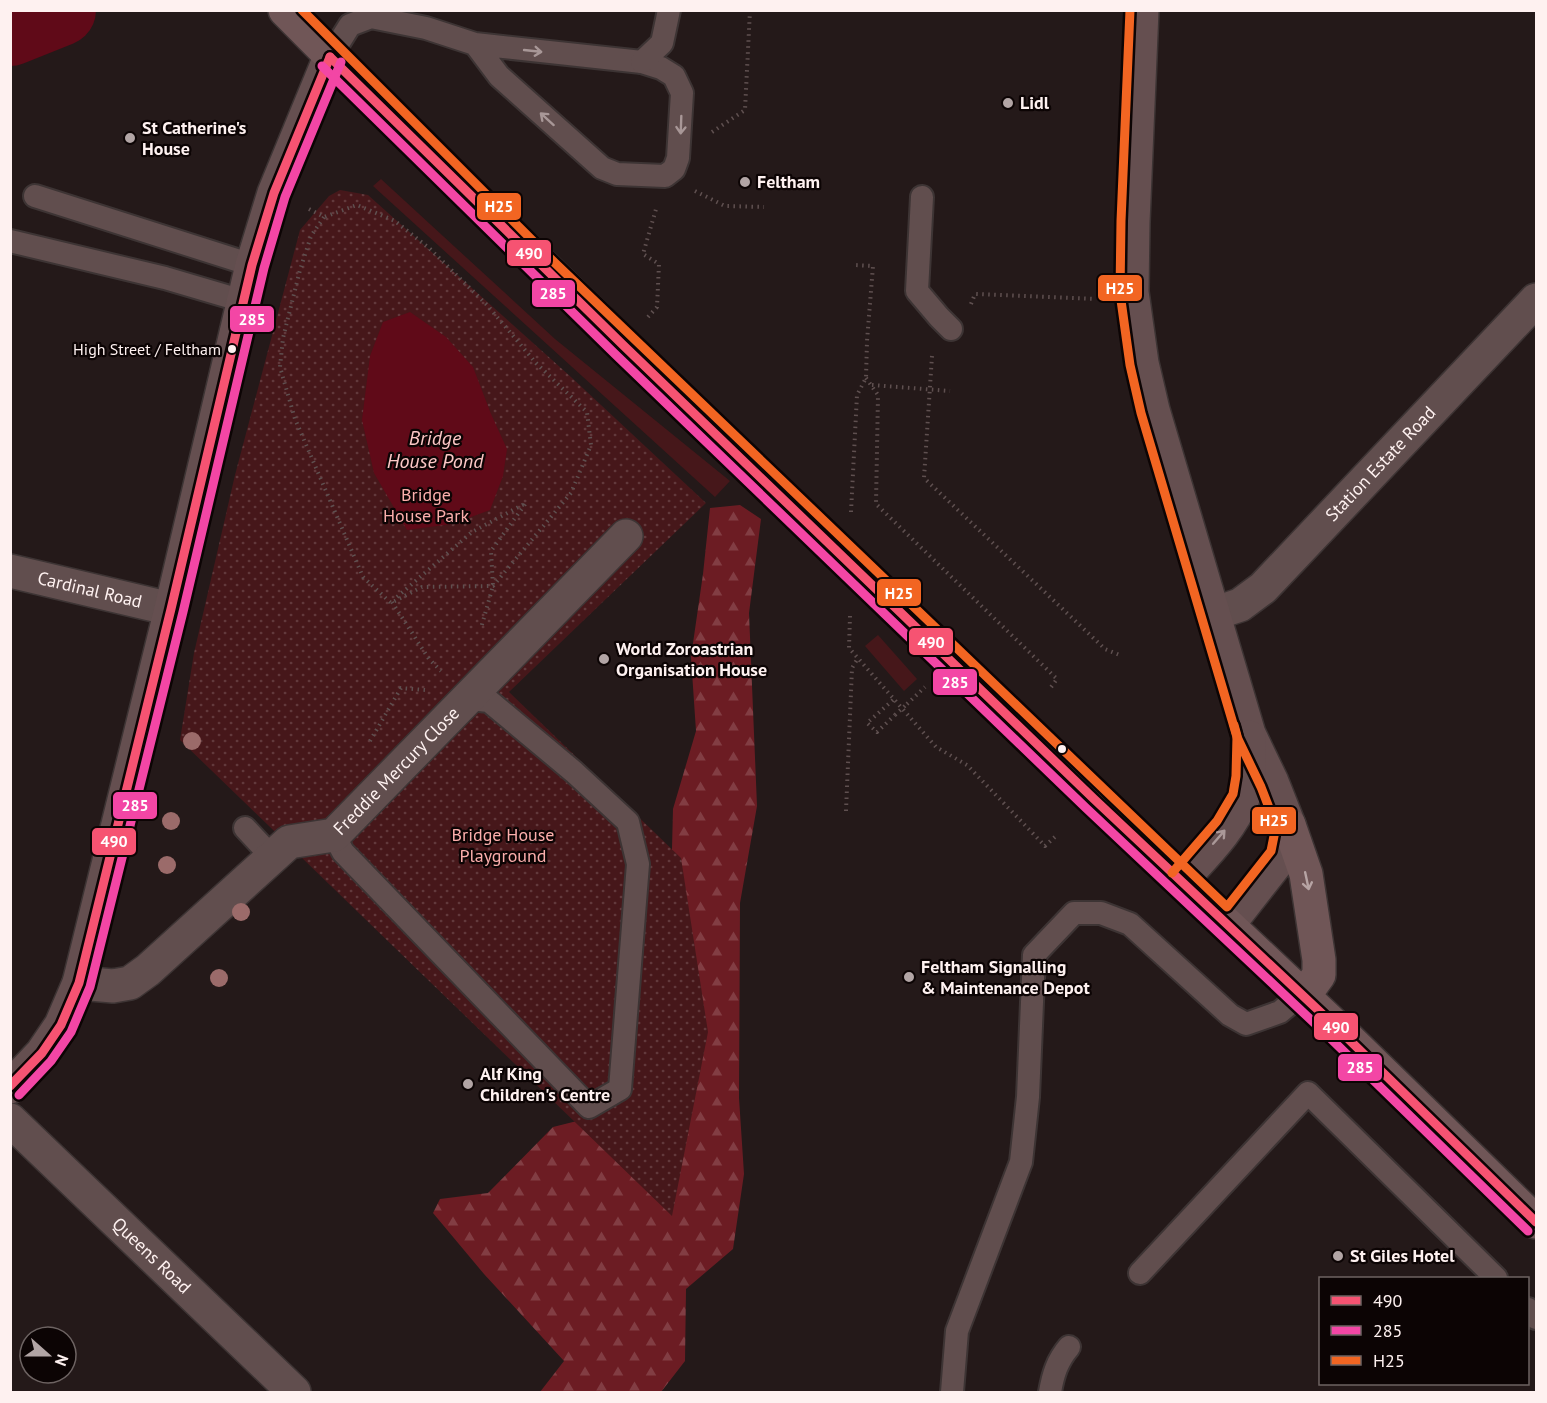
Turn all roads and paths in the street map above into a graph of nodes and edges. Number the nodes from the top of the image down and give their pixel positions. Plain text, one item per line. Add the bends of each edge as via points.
1 (285, 10) edge
2 (669, 10) edge
3 (750, 10) edge
4 (1142, 10) edge
5 (475, 44) junction
6 (330, 57) junction
7 (642, 62) junction
8 (680, 137) junction
9 (665, 176) junction
10 (35, 196) dead end
11 (922, 196) dead end
12 (300, 204) dead end
13 (725, 206) dead end
14 (764, 207) dead end
15 (324, 217) junction
16 (10, 241) edge
17 (252, 265) junction
18 (855, 265) dead end
19 (1105, 299) dead end
20 (1536, 300) edge
21 (243, 301) junction
22 (657, 307) dead end
23 (945, 323) junction
24 (866, 378) junction
25 (872, 385) junction
26 (930, 390) junction
27 (950, 391) dead end
28 (851, 522) dead end
29 (626, 536) dead end
30 (10, 571) edge
31 (493, 586) junction
32 (391, 603) junction
33 (171, 609) junction
34 (850, 610) dead end
35 (1213, 614) junction
36 (1122, 656) dead end
37 (858, 658) junction
38 (1049, 690) dead end
39 (469, 699) junction
40 (893, 700) junction
41 (907, 704) dead end
42 (1249, 734) junction
43 (846, 811) dead end
44 (1289, 825) junction
45 (245, 828) dead end
46 (334, 835) junction
47 (1057, 835) dead end
48 (273, 858) junction
49 (1181, 881) junction
50 (1228, 925) junction
51 (79, 983) junction
52 (1301, 994) junction
53 (10, 1088) edge
54 (10, 1120) edge
55 (1536, 1222) edge
56 (1140, 1273) dead end
57 (1495, 1277) edge
58 (1069, 1347) dead end
59 (294, 1392) edge
60 (952, 1392) edge
61 (1050, 1392) edge

1 - 6 main road
2 - 7 lane via 662,43
3 - 8 path via 745,110 702,138
4 - 35 main road via 1132,292 1153,410
5 - 6 lane via 426,28 371,17 350,25
5 -> 7 lane
9 -> 5 lane via 617,174 602,168 500,76
6 - 17 main road via 274,193
6 - 49 main road, bridge
7 -> 8 lane via 674,76 682,93
8 - 9 lane via 674,169
9 - 22 path via 643,254 659,264
10 - 17 lane
11 - 23 lane via 917,291
12 - 15 path
13 - 14 path
15 - 31 path via 357,205 395,221 487,305 536,363 587,412 591,445 571,493
15 - 32 path via 311,236 300,270 280,367 295,419 322,487 363,576
16 - 21 lane
17 - 21 main road
18 - 24 path via 873,266
19 - 23 path via 975,294 971,305 944,308
20 - 35 street, Station Estate Road via 1263,588 1240,605
21 - 33 main road
23 - 26 path via 934,324
24 - 25 path
24 - 28 path via 857,395
25 - 26 path
25 - 38 path via 878,395 876,504 1057,679
26 - 27 path
26 - 36 path via 924,478 1105,649
29 - 39 street, Freddie Mercury Close
30 - 33 street, Cardinal Road
31 - 32 path via 422,586
31 - 32 path via 491,550 526,503 472,532
32 - 39 path via 429,659
33 - 51 main road
34 - 37 path via 849,648
35 - 42 main road
37 - 40 path
37 - 43 path via 852,668
39 - 46 street, Freddie Mercury Close
39 - 46 lane via 489,701 628,822 638,864 620,1089 589,1107 343,852
40 - 41 path, bridge via 867,723 877,732
40 - 47 path via 936,747 967,765 1045,846
42 - 44 main road
49 -> 42 main road via 1227,828 1244,798
44 - 50 main road via 1282,856
44 -> 52 main road via 1306,874 1319,960 1319,975
45 - 48 lane
46 - 48 street, Freddie Mercury Close via 289,842
48 - 51 street, Freddie Mercury Close via 130,983
49 - 50 main road
50 - 52 main road
51 - 53 main road via 61,1025
52 - 55 main road
52 - 60 lane via 1280,1012 1245,1024 1230,1015 1130,924 1101,913 1074,913 1034,955 1021,1162 957,1331
54 - 59 street, Queens Road
56 - 57 lane via 1308,1094
58 - 61 lane via 1060,1358

